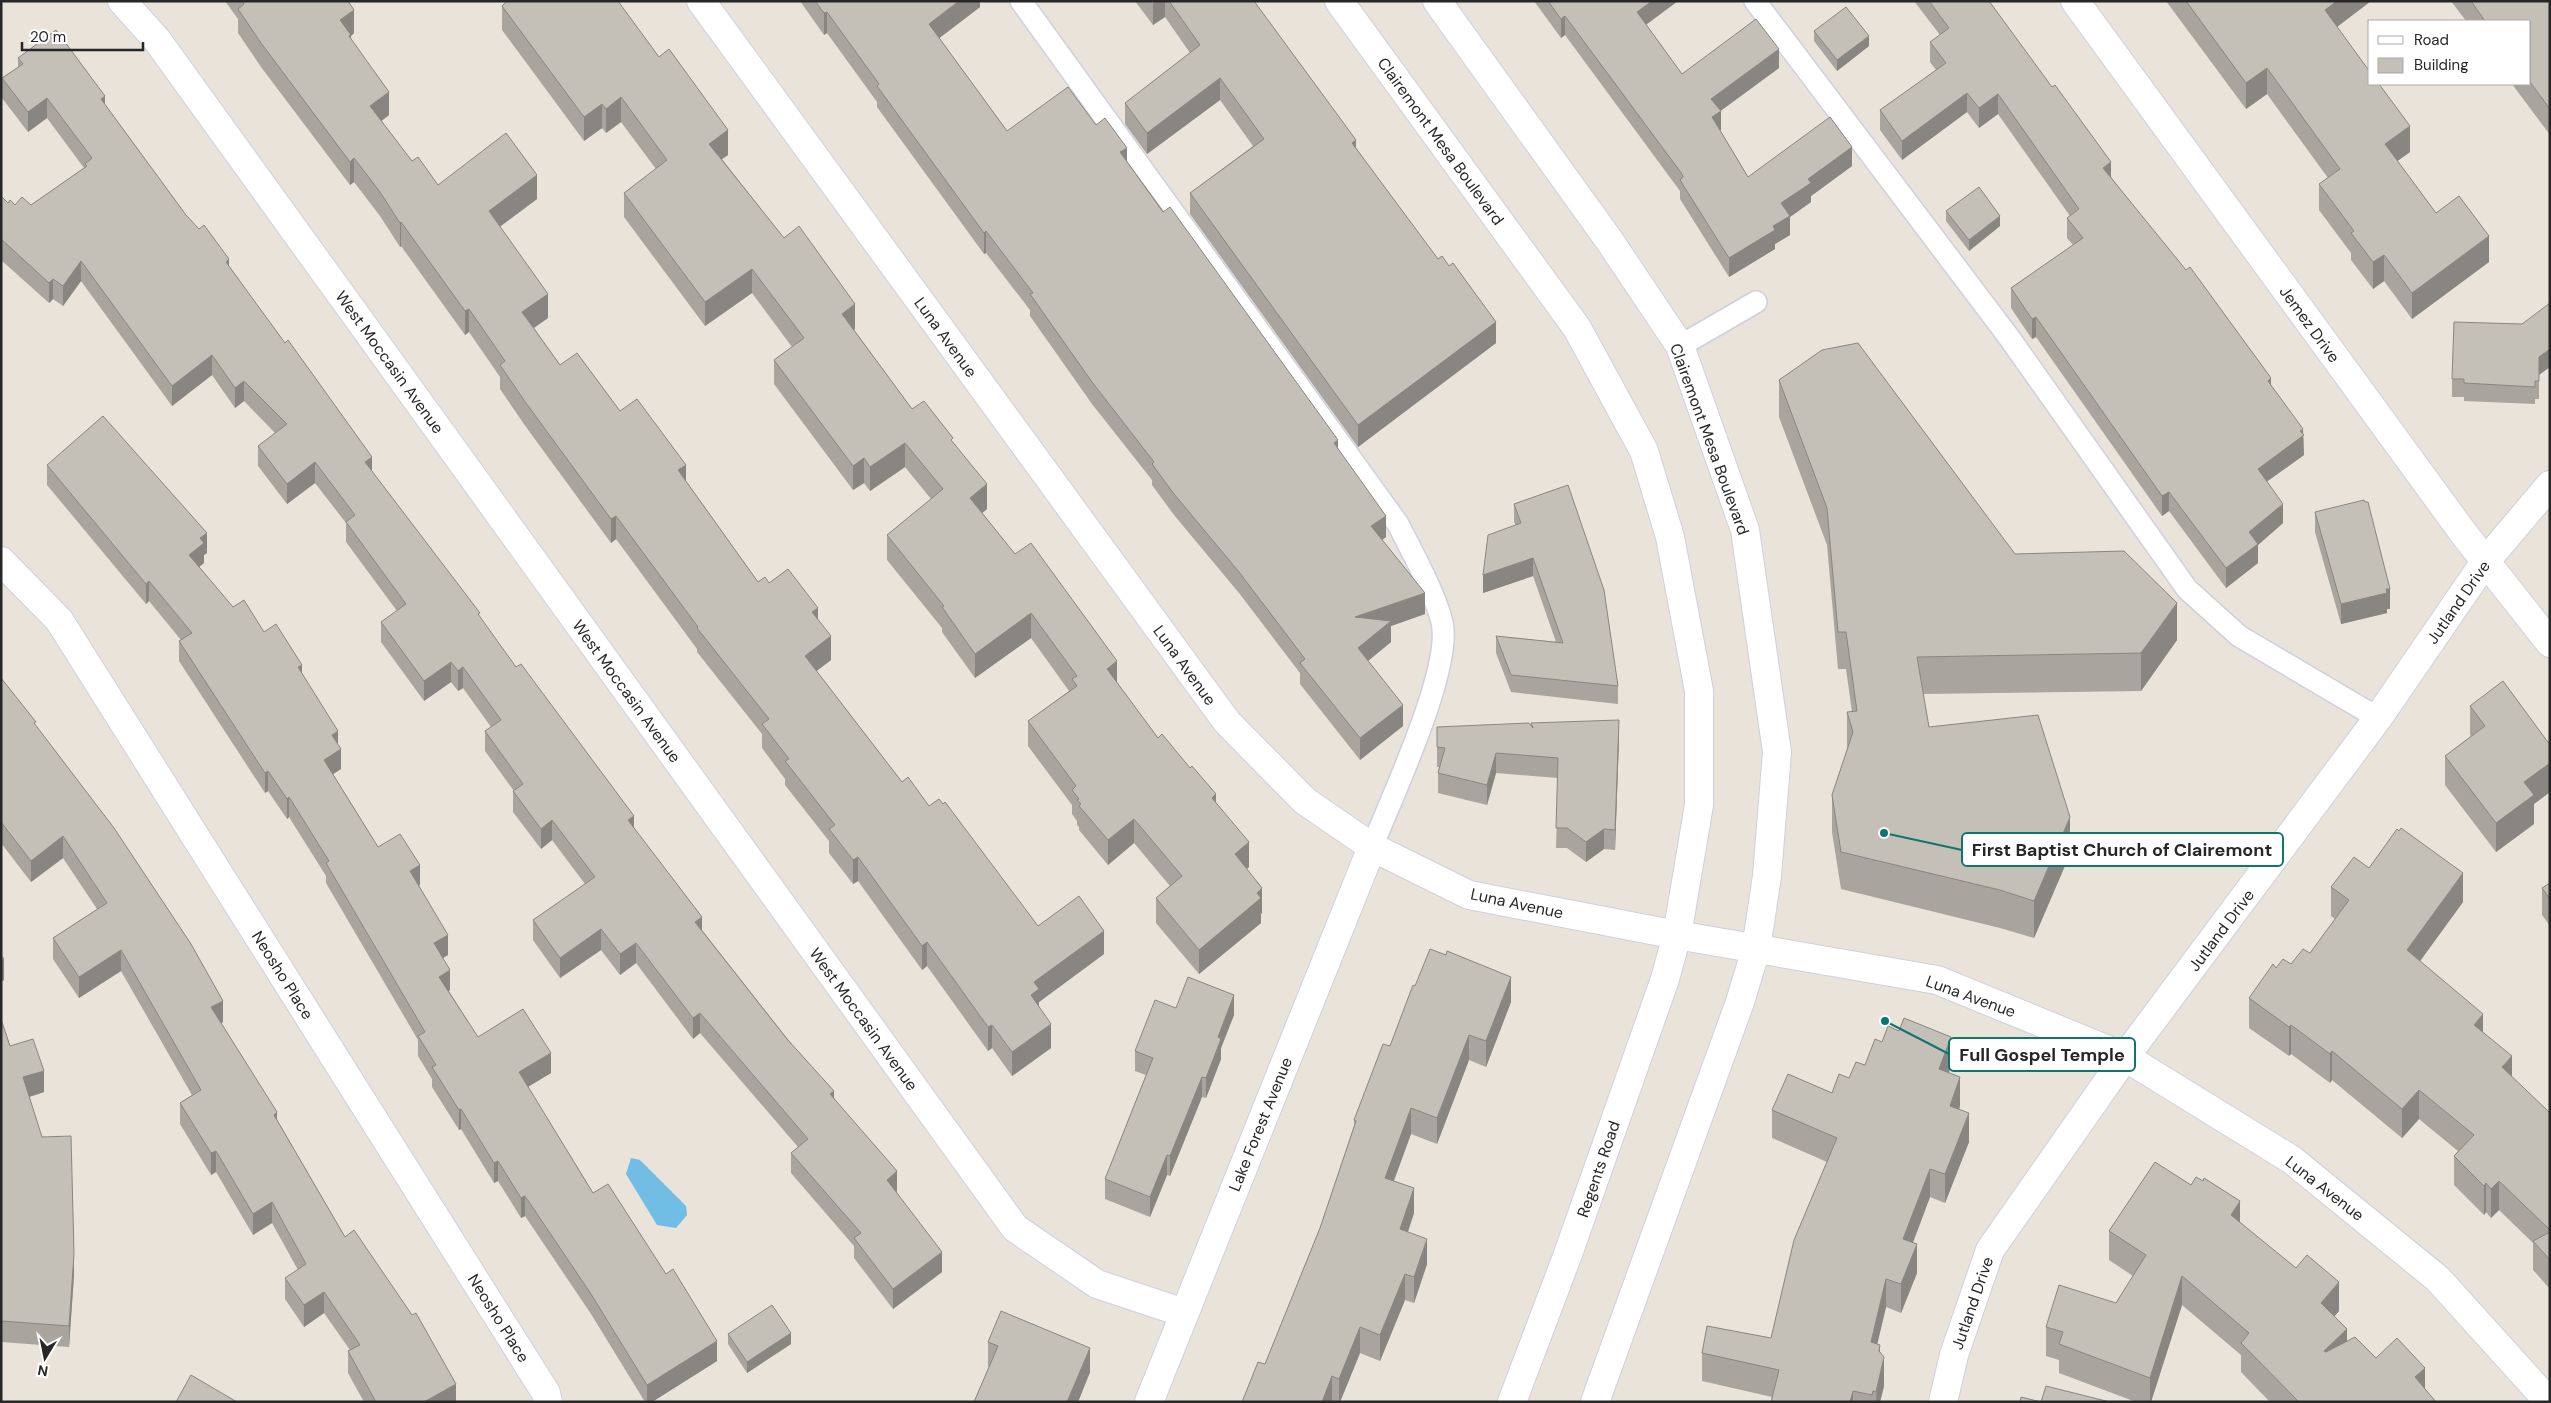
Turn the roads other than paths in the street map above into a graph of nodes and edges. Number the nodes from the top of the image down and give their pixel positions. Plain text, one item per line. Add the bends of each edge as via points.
1 (122, 1) edge
2 (701, 1) edge
3 (1021, 1) edge
4 (1338, 1) edge
5 (1436, 1) edge
6 (1755, 1) edge
7 (2075, 1) edge
8 (1756, 302) dead end
9 (1680, 346) junction
10 (2550, 485) edge
11 (1, 561) edge
12 (2485, 562) junction
13 (2550, 643) edge
14 (2378, 718) junction
15 (1372, 847) junction
16 (1677, 935) junction
17 (1756, 949) junction
18 (2125, 1057) junction
19 (1184, 1313) junction
20 (548, 1402) edge
21 (1149, 1402) edge
22 (1512, 1402) edge
23 (1595, 1402) edge
24 (1943, 1402) edge
25 (2550, 1402) edge

1 - 19 street, West Moccasin Avenue via 157,40 1015,1228 1097,1284
2 - 15 street, Luna Avenue via 1227,722 1305,801
3 - 15 lane via 1398,524 1420,568 1442,623 1443,649 1435,686
4 - 16 street, Clairemont Mesa Boulevard via 1578,328 1644,451 1670,538 1699,691 1699,805
5 - 9 street, Clairemont Mesa Boulevard via 1609,240
6 - 14 lane via 2008,336 2187,589 2239,636
7 - 12 street, Jemez Drive
8 - 9 lane
9 - 17 street, Clairemont Mesa Boulevard via 1745,530 1777,752 1767,876
10 - 12 street, Jutland Drive
11 - 20 street, Neosho Place via 60,620 541,1385
12 - 13 street, Jemez Drive
12 - 14 street, Jutland Drive
14 - 18 street, Jutland Drive
15 - 16 street, Luna Avenue via 1469,895
15 - 19 street, Lake Forest Avenue
16 - 17 street, Luna Avenue
16 - 22 street, Regents Road via 1665,979 1568,1254
17 - 18 street, Luna Avenue via 1937,980
17 - 23 street via 1740,1002
18 - 24 street, Jutland Drive via 1990,1250 1954,1355
18 - 25 street, Luna Avenue via 2292,1160 2438,1279
19 - 21 street, Lake Forest Avenue

